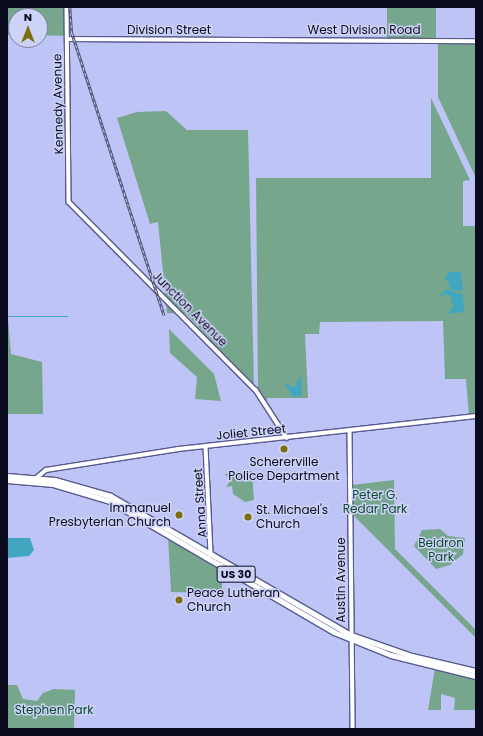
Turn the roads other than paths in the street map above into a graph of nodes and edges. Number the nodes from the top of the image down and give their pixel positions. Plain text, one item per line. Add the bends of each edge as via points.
1 (67, 7) edge
2 (67, 39) junction
3 (252, 40) joint
4 (476, 41) edge
5 (69, 202) joint
6 (476, 416) edge
7 (350, 432) junction
8 (287, 438) junction
9 (206, 447) junction
10 (7, 476) edge
11 (35, 479) junction
12 (7, 480) edge
13 (210, 555) junction
14 (351, 638) junction
15 (476, 671) edge
16 (476, 676) edge
17 (353, 729) edge

1 - 2 street, Kennedy Avenue
2 - 3 street, Division Street
2 - 5 street, Kennedy Avenue
3 - 4 street, West Division Road
5 - 8 street, Junction Avenue via 256,390
6 - 7 street, Joliet Street
7 - 8 street, Joliet Street
7 - 14 street, Austin Avenue
8 - 9 street, Joliet Street
9 - 11 street, Joliet Street via 46,470
9 - 13 street, Anna Street
10 - 11 main road, US 30
11 - 12 main road, US 30
11 - 13 main road, US 30 via 77,485 119,500
13 - 14 main road, US 30 via 300,614
14 - 15 main road, US 30
14 - 16 main road, US 30 via 391,655
14 - 17 street, Austin Avenue

